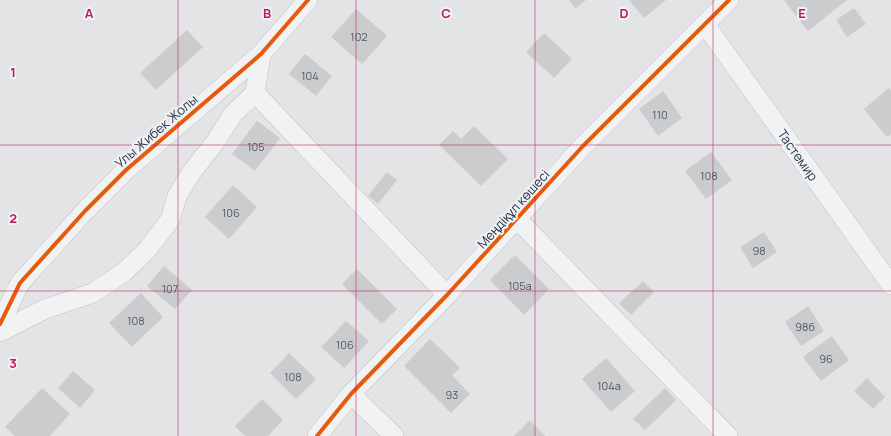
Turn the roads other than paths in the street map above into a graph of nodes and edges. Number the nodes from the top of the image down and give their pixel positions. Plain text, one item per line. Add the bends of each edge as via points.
1 (308, 0) edge
2 (729, 0) edge
3 (705, 24) junction
4 (261, 54) junction
5 (255, 93) junction
6 (517, 220) junction
7 (891, 286) edge
8 (447, 295) junction
9 (0, 324) edge
10 (0, 332) edge
11 (351, 394) junction
12 (317, 436) edge
13 (394, 436) edge
14 (728, 436) edge

1 - 4 street, Улы Жибек Жолы
2 - 3 street, Меңдіқұл көшесі
3 - 6 street, Меңдіқұл көшесі via 583,146
3 - 7 street, Тастемир
4 - 5 street
4 - 9 street, Улы Жибек Жолы via 126,170 85,211 20,284
5 - 8 street
5 - 10 street via 233,114 191,173 177,196 170,220 147,250 123,273 93,293 45,309
6 - 8 street, Меңдіқұл көшесі
6 - 14 street
8 - 11 street, Меңдіқұл көшесі
11 - 12 street, Меңдіқұл көшесі
11 - 13 street

